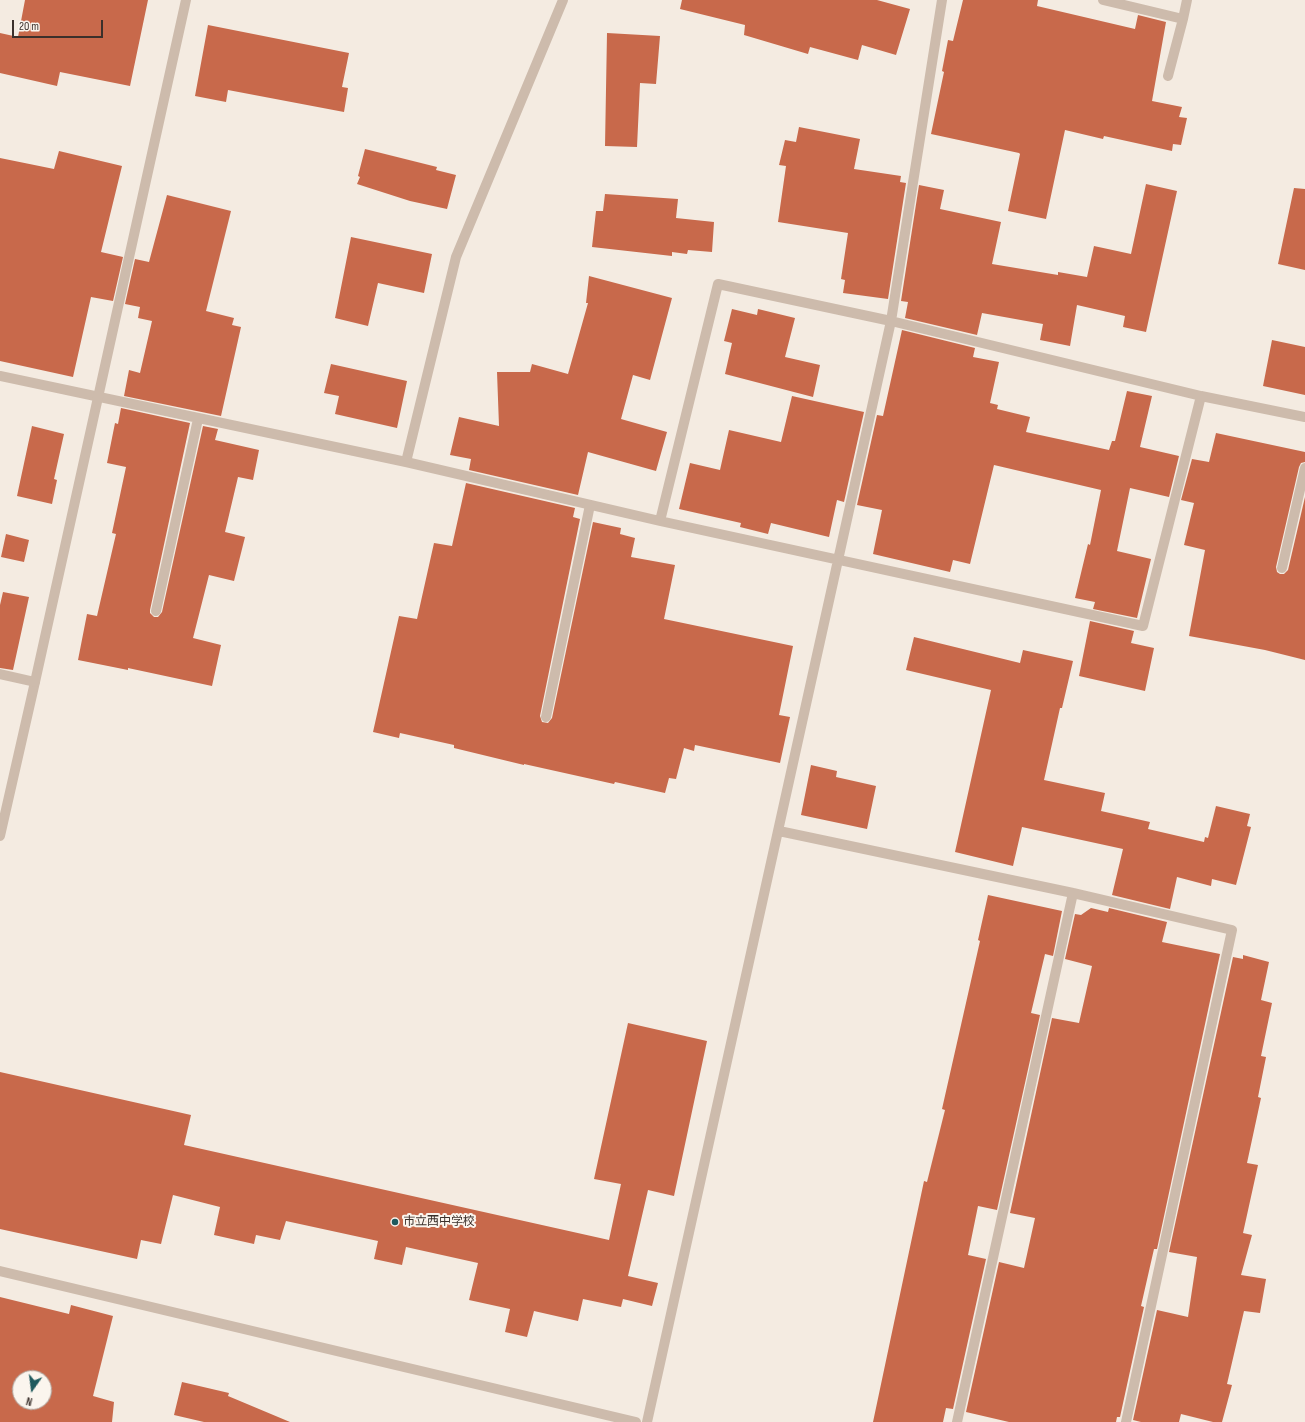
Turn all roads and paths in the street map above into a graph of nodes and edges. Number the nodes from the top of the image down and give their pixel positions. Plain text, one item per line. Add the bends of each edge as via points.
1 (186, 0) edge
2 (563, 0) edge
3 (942, 0) edge
4 (1103, 0) edge
5 (1187, 0) edge
6 (1182, 19) junction
7 (1168, 76) dead end
8 (891, 321) junction
9 (0, 376) edge
10 (1201, 396) junction
11 (99, 398) junction
12 (1305, 418) edge
13 (198, 419) junction
14 (406, 462) junction
15 (1305, 468) edge
16 (590, 505) junction
17 (660, 521) junction
18 (837, 560) junction
19 (1282, 568) dead end
20 (156, 611) dead end
21 (0, 674) edge
22 (35, 682) junction
23 (546, 717) dead end
24 (779, 831) junction
25 (0, 836) edge
26 (1073, 893) junction
27 (0, 1271) edge
28 (636, 1422) edge
29 (647, 1422) edge
30 (957, 1422) edge
31 (1126, 1422) edge

1 - 11 street
2 - 14 street via 456,257
3 - 8 street
4 - 6 street
5 - 6 street
6 - 7 street
8 - 10 street
8 - 17 street via 718,284
8 - 18 street
9 - 11 street
10 - 12 street
10 - 18 street via 1143,626
11 - 13 street
11 - 22 street
13 - 14 street
13 - 20 street
14 - 16 street
15 - 19 street
16 - 17 street
16 - 23 street
17 - 18 street
18 - 24 street
21 - 22 street
22 - 25 street
24 - 26 street
24 - 29 street
26 - 30 street
26 - 31 street via 1232,930
27 - 28 street

